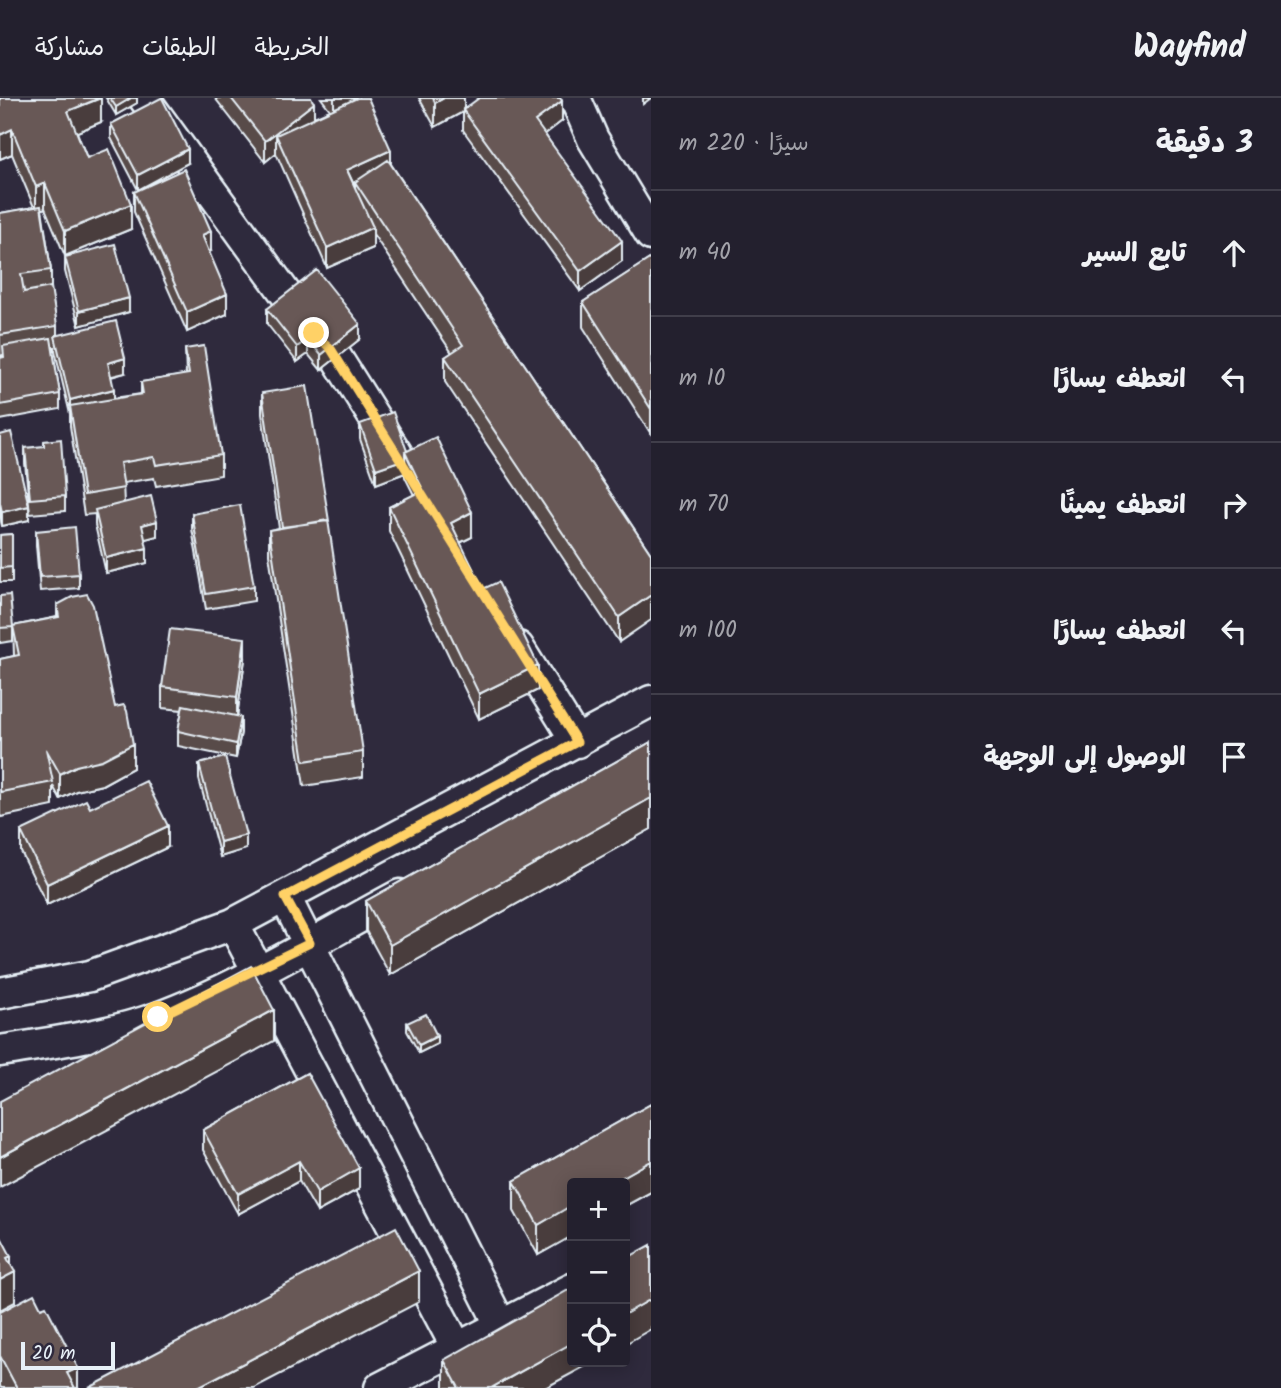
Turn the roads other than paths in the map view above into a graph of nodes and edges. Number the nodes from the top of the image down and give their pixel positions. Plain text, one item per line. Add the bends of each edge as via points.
1 (144, 98) edge
2 (575, 98) edge
3 (651, 235) edge
4 (410, 476) edge
5 (505, 626) edge
6 (651, 701) edge
7 (577, 742) junction
8 (420, 884) edge
9 (285, 897) junction
10 (233, 924) junction
11 (310, 943) junction
12 (259, 971) junction
13 (0, 993) edge
14 (0, 1051) edge
15 (567, 1292) edge
16 (501, 1326) junction
17 (457, 1348) junction
18 (380, 1388) edge

1 - 4 street via 314,333 331,349
2 - 3 street via 593,139
5 - 7 street
6 - 7 street
7 - 9 street
8 - 11 street
9 - 10 street
9 - 11 street
10 - 12 street
10 - 13 street via 90,976
11 - 12 street
11 - 16 street
12 - 14 street via 158,1017 103,1034
12 - 17 street
15 - 16 street
16 - 17 street
17 - 18 street

